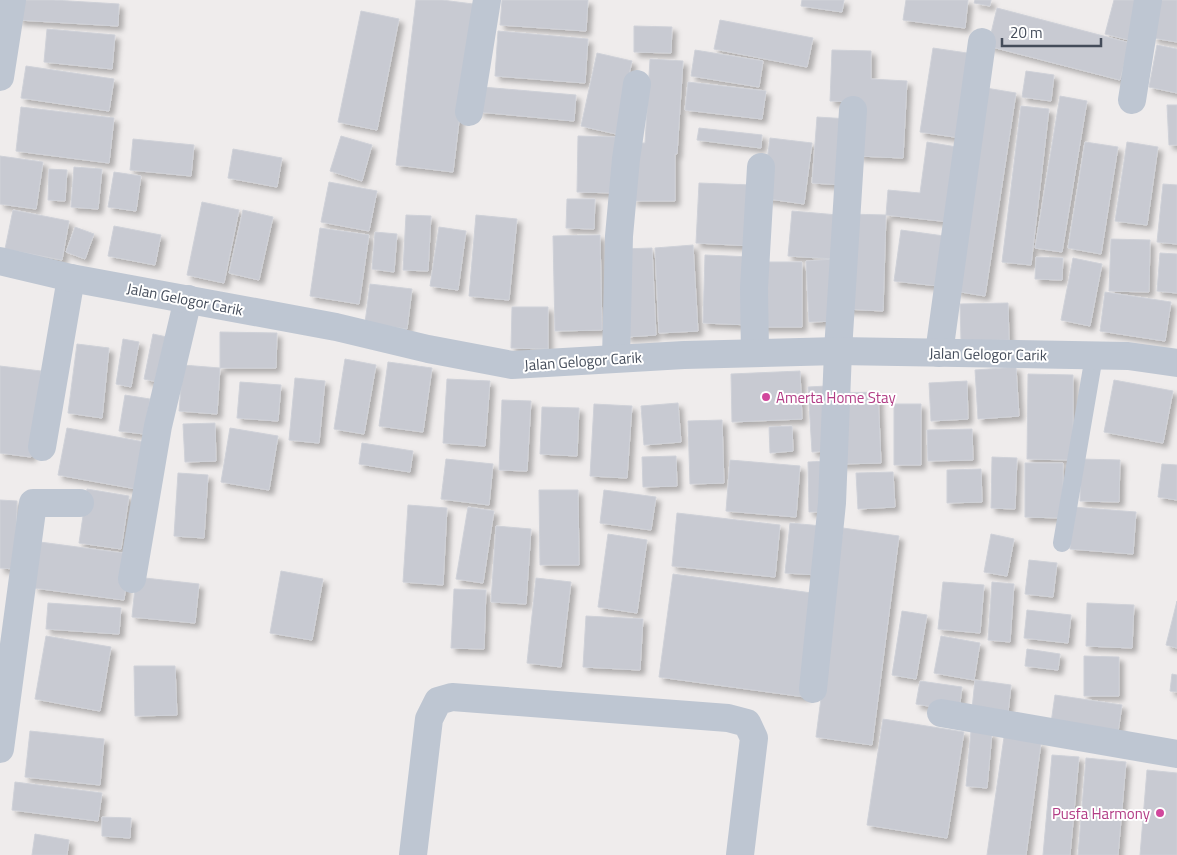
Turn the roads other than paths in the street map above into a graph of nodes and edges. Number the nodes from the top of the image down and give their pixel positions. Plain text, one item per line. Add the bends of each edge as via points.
1 (12, 0) edge
2 (487, 0) edge
3 (1148, 0) edge
4 (982, 42) dead end
5 (0, 77) edge
6 (637, 84) dead end
7 (1132, 100) dead end
8 (853, 110) dead end
9 (469, 112) dead end
10 (761, 167) dead end
11 (0, 261) edge
12 (71, 278) junction
13 (188, 300) junction
14 (838, 351) junction
15 (755, 353) junction
16 (939, 353) junction
17 (1094, 356) junction
18 (616, 358) junction
19 (1177, 363) edge
20 (42, 447) dead end
21 (80, 503) dead end
22 (1062, 543) dead end
23 (132, 579) dead end
24 (813, 689) dead end
25 (941, 712) dead end
26 (0, 749) edge
27 (1177, 754) edge
28 (413, 855) edge
29 (740, 855) edge

1 - 5 street
2 - 9 street
3 - 7 street
4 - 16 street
6 - 18 street via 619,236
8 - 14 street
10 - 15 street via 754,288
11 - 12 street, Jalan Gelogor Carik
12 - 13 street, Jalan Gelogor Carik
12 - 20 street
13 - 18 street, Jalan Gelogor Carik via 336,327 428,350 512,365
13 - 23 street via 158,426
14 - 15 street, Jalan Gelogor Carik
14 - 16 street, Jalan Gelogor Carik
14 - 24 street via 832,503
15 - 18 street, Jalan Gelogor Carik
16 - 17 street, Jalan Gelogor Carik
17 - 19 street, Jalan Gelogor Carik via 1128,356
17 - 22 lane
21 - 26 street via 33,503
25 - 27 street
28 - 29 street via 429,719 438,702 452,697 728,718 747,723 754,738

